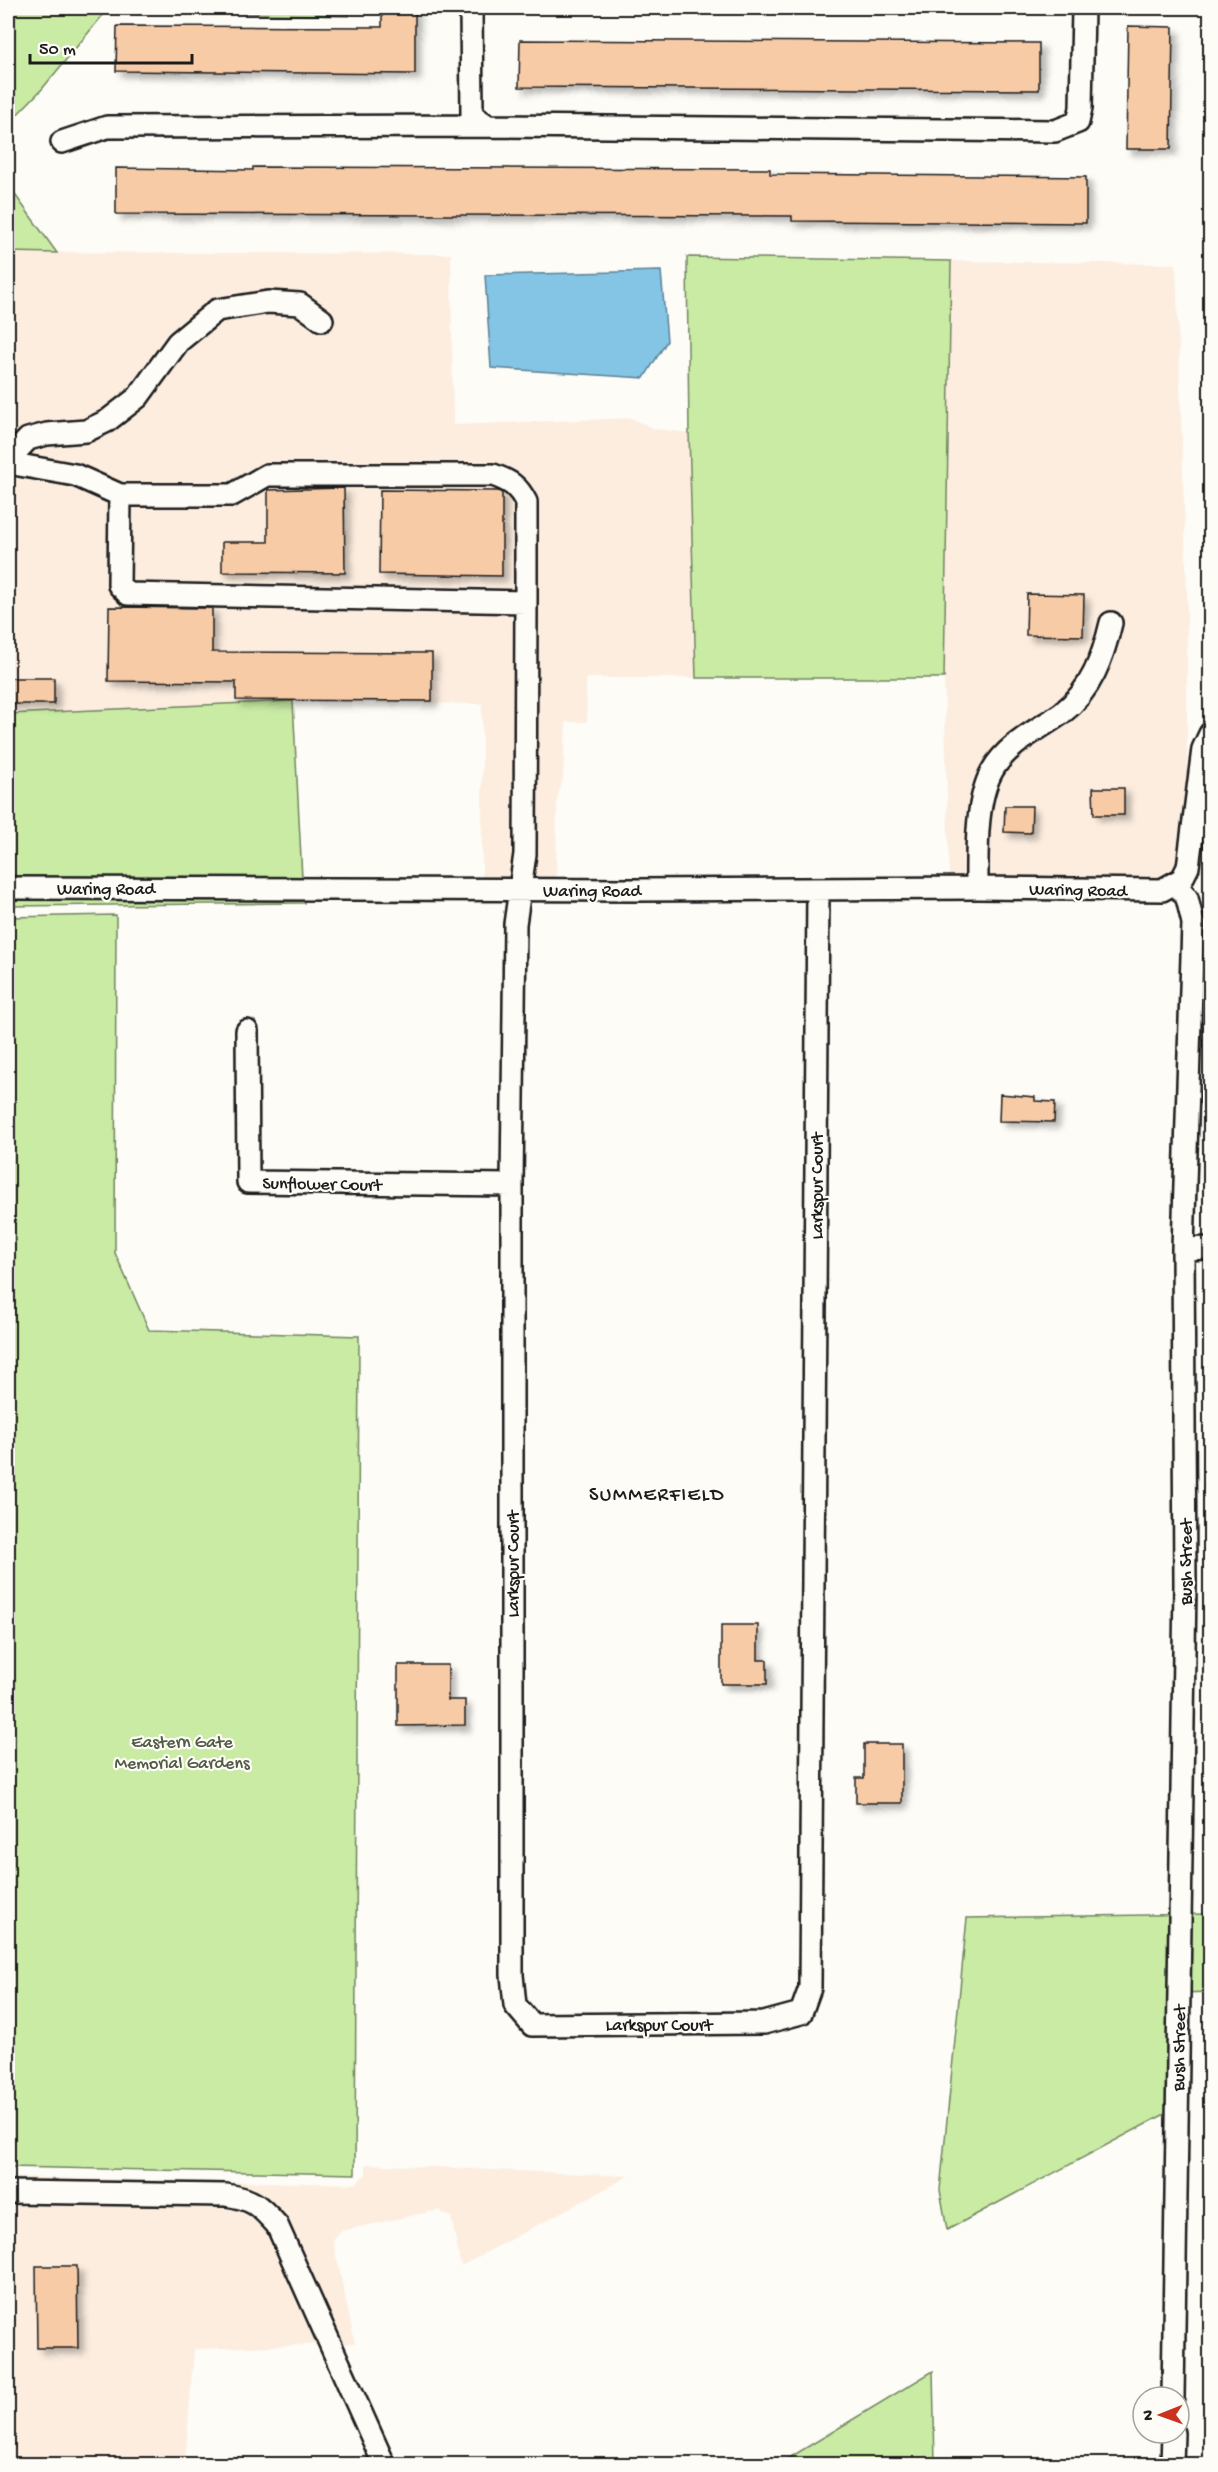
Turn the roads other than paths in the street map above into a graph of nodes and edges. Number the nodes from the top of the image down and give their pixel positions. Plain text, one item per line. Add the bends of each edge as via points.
1 (471, 8) edge
2 (1083, 8) edge
3 (488, 126) junction
4 (62, 142) dead end
5 (322, 320) dead end
6 (8, 461) edge
7 (120, 495) junction
8 (526, 602) junction
9 (1111, 623) dead end
10 (1209, 736) edge
11 (1176, 884) junction
12 (8, 888) edge
13 (977, 888) junction
14 (818, 889) junction
15 (518, 890) junction
16 (247, 1031) dead end
17 (512, 1185) junction
18 (1210, 1248) edge
19 (1184, 1249) junction
20 (8, 2192) edge
21 (1173, 2385) edge
22 (1173, 2445) edge
23 (384, 2464) edge
24 (1172, 2464) edge

1 - 3 street via 472,115
2 - 3 street via 1078,122 1055,130
3 - 4 street via 107,127
5 - 6 street via 300,304 268,302 217,310 178,342 138,396 107,421 86,431 28,439
6 - 7 street via 75,474
7 - 8 street via 119,585 128,594
7 - 8 street, Larkspur Court via 232,495 267,475 493,475 508,480 526,502
8 - 15 street, Larkspur Court via 525,854
9 - 13 street via 1104,656 1073,702 1004,754 992,771 977,840
10 - 11 street via 1203,749 1188,867
11 - 13 street, Waring Road via 1162,890
11 - 19 street, Bush Street via 1187,898 1193,922
12 - 15 street, Waring Road
13 - 14 street, Waring Road
14 - 15 street, Waring Road
14 - 17 street, Larkspur Court via 810,1988 801,2013 764,2023 532,2025 515,2005
15 - 17 street, Larkspur Court
16 - 17 street, Sunflower Court via 248,1182
18 - 19 street
19 - 21 street, Bush Street via 1185,1585
20 - 23 street via 226,2195 258,2204 277,2225
22 - 24 street

